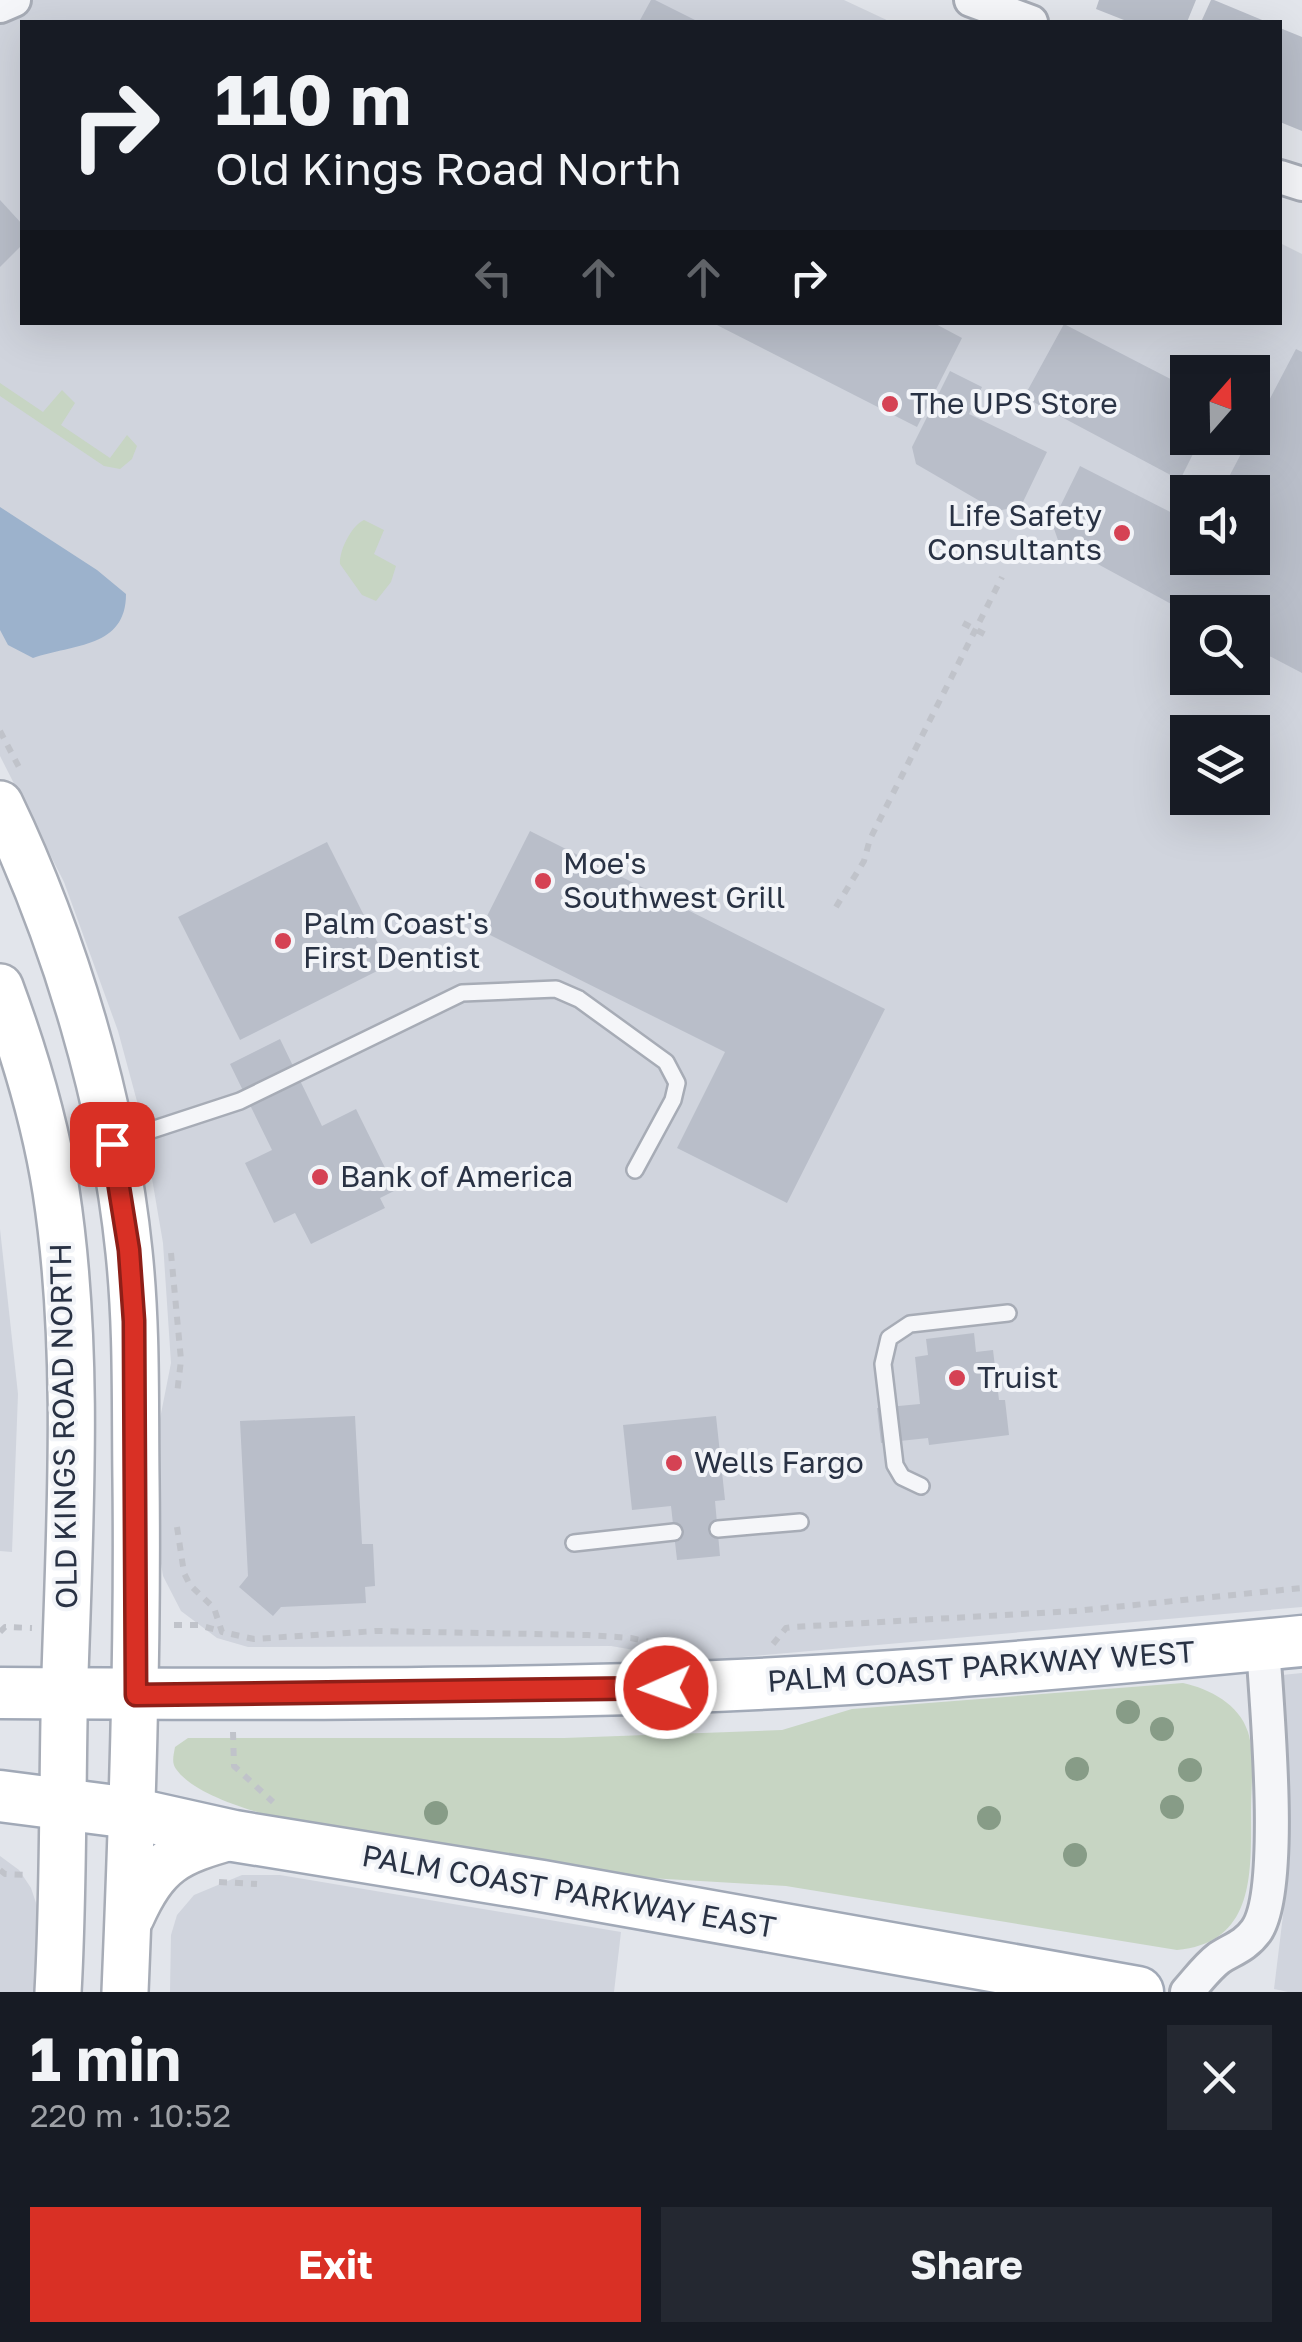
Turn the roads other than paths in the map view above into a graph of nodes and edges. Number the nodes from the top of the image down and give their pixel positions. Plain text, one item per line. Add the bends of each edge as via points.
1 (14, 0) edge
2 (971, 0) edge
3 (0, 6) edge
4 (1025, 20) edge
5 (0, 804) edge
6 (0, 987) edge
7 (112, 1144) junction
8 (635, 1170) dead end
9 (1008, 1312) dead end
10 (920, 1486) dead end
11 (800, 1522) dead end
12 (718, 1529) dead end
13 (674, 1532) dead end
14 (574, 1543) dead end
15 (1282, 1643) edge
16 (0, 1693) edge
17 (65, 1693) junction
18 (136, 1695) junction
19 (0, 1796) edge
20 (65, 1804) junction
21 (131, 1813) junction
22 (253, 1827) junction
23 (128, 1924) junction
24 (58, 1992) edge
25 (125, 1992) edge
26 (1138, 1992) edge
27 (1186, 1992) edge

1 - 3 street
2 - 4 street
5 - 7 street via 64,970
6 - 17 street, OLD KINGS ROAD NORTH via 43,1130 62,1238
7 - 8 lane via 240,1102 462,993 556,989 666,1062 677,1083
7 - 18 street via 134,1321
9 - 10 lane via 910,1324 888,1338 883,1364 895,1465
11 - 12 lane
13 - 14 lane
15 - 18 main road, PALM COAST PARKWAY WEST via 703,1686
15 - 27 street via 1268,1900 1255,1932
16 - 17 main road, PALM COAST PARKWAY WEST
17 - 18 main road, PALM COAST PARKWAY WEST
17 - 20 street, OLD KINGS ROAD NORTH
18 - 21 street
19 - 20 main road, PALM COAST PARKWAY EAST
20 - 21 main road, PALM COAST PARKWAY EAST
20 - 24 street, OLD KINGS ROAD NORTH
21 - 22 main road, PALM COAST PARKWAY EAST
21 - 23 street
22 - 23 street via 172,1858 150,1879
22 - 26 main road, PALM COAST PARKWAY EAST
23 - 25 street

